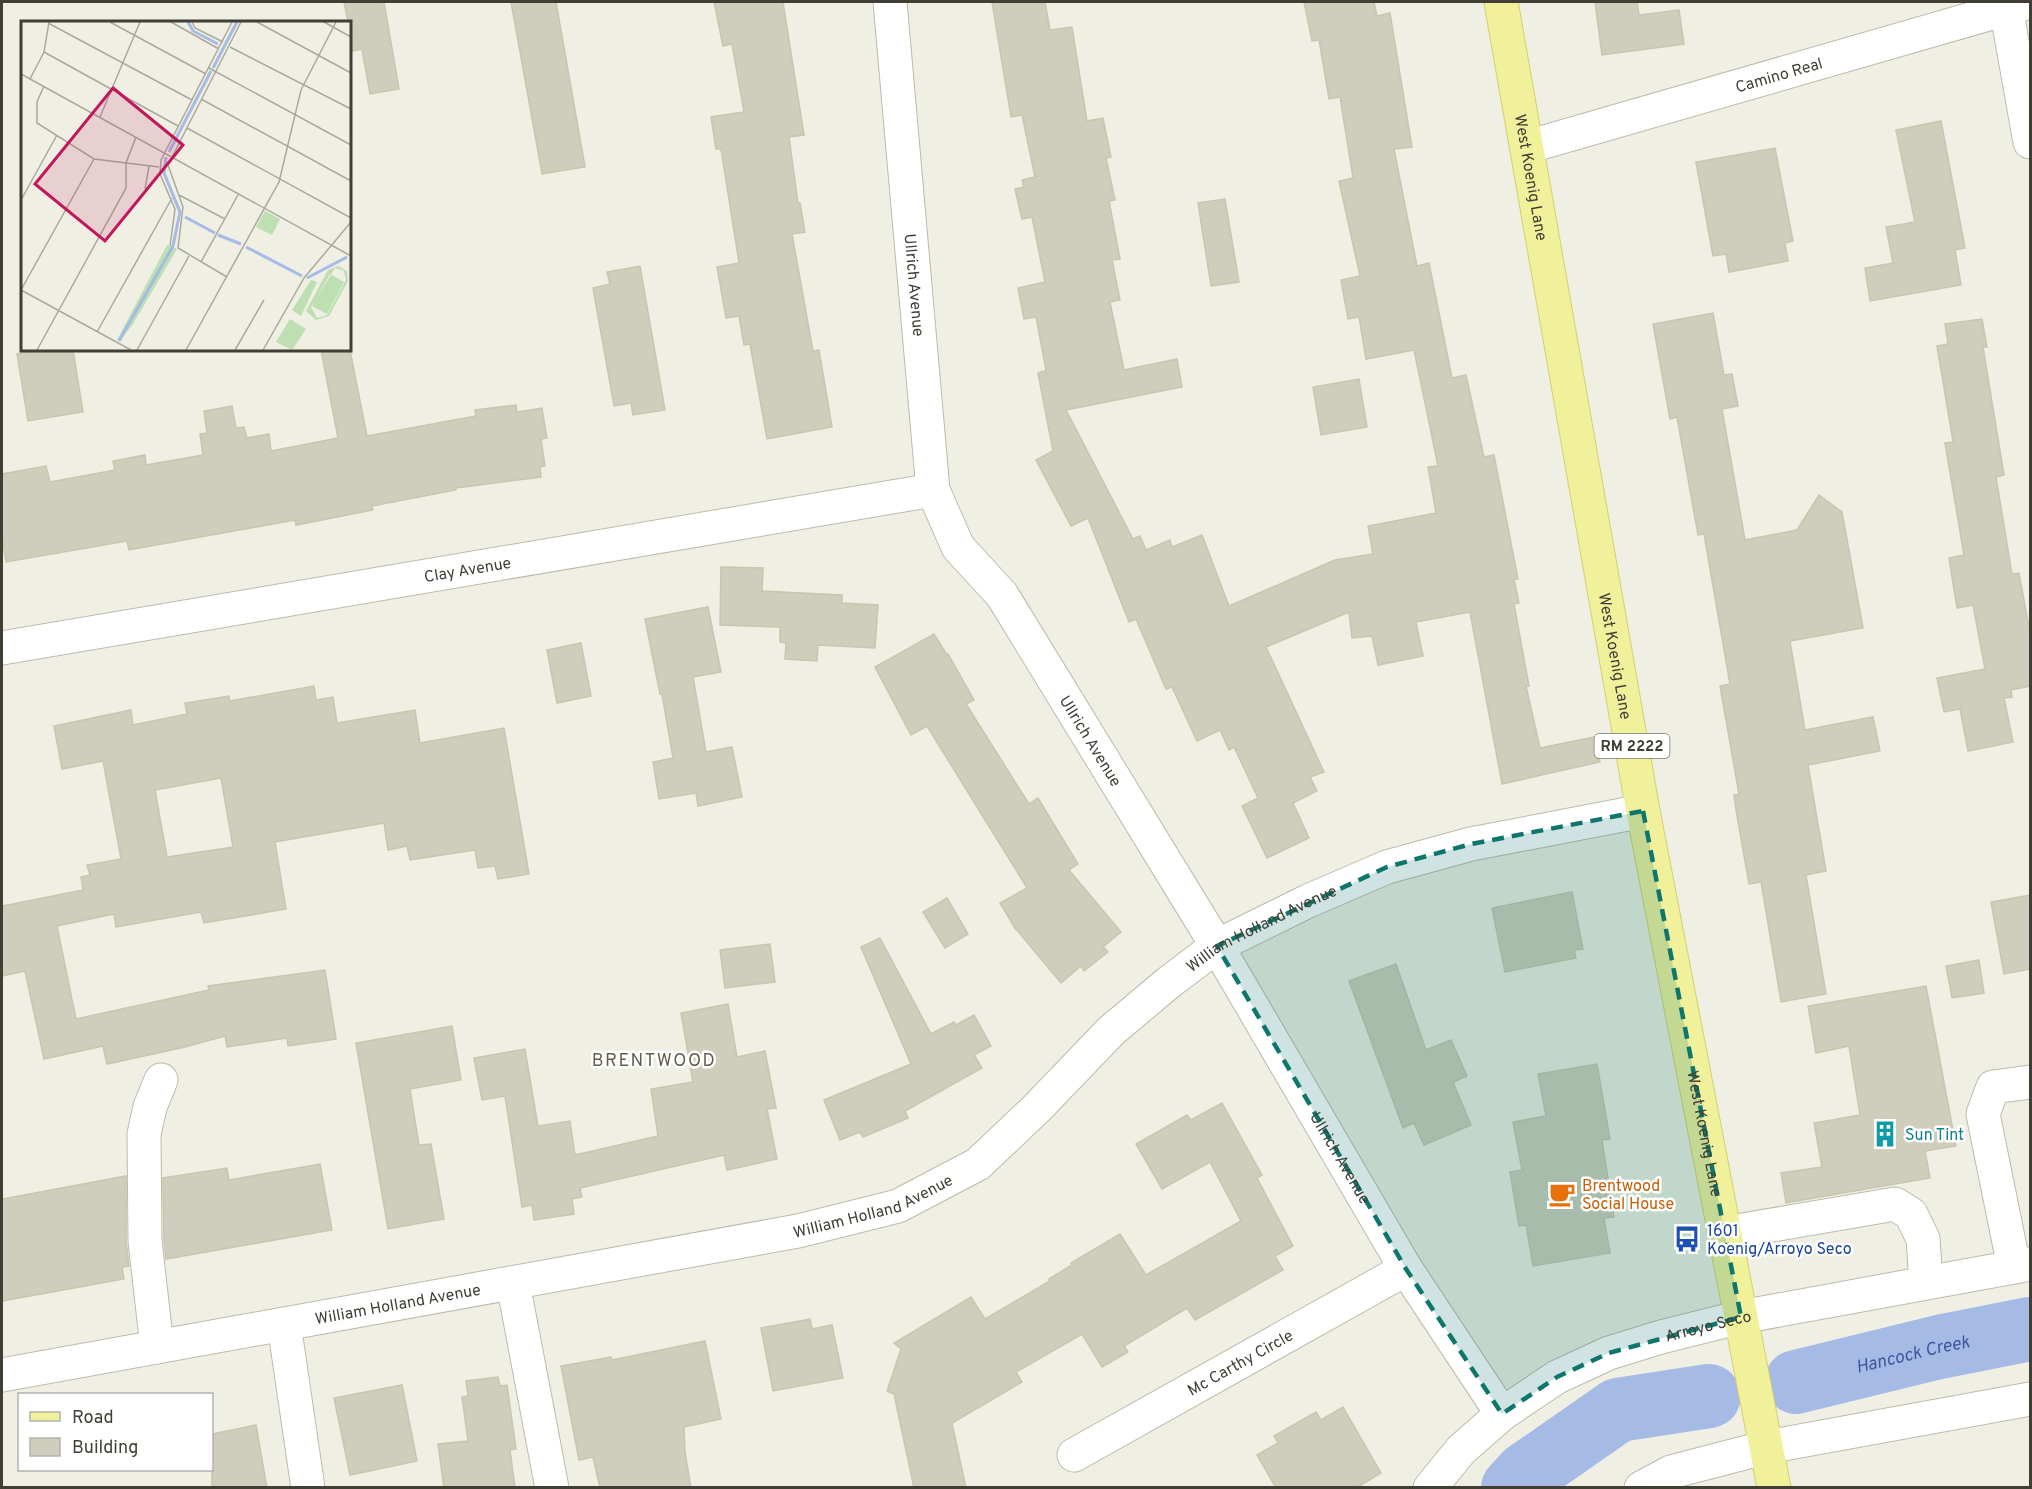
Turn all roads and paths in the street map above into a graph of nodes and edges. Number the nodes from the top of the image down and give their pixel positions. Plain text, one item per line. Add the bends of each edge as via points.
1 (890, 2) edge
2 (1501, 2) edge
3 (2014, 4) edge
4 (2031, 142) edge
5 (1527, 147) junction
6 (933, 490) junction
7 (2, 648) edge
8 (1643, 811) junction
9 (1217, 946) junction
10 (162, 1080) dead end
11 (2031, 1082) edge
12 (1725, 1233) junction
13 (2022, 1265) edge
14 (1406, 1269) junction
15 (513, 1283) junction
16 (1926, 1283) junction
17 (1741, 1317) junction
18 (284, 1324) junction
19 (158, 1347) junction
20 (2, 1375) edge
21 (2031, 1399) edge
22 (1502, 1414) junction
23 (1767, 1447) junction
24 (1074, 1455) dead end
25 (308, 1488) edge
26 (552, 1488) edge
27 (1430, 1488) edge
28 (1641, 1488) edge
29 (1774, 1488) edge

1 - 6 street, Ullrich Avenue
2 - 5 main road, West Koenig Lane / RM 2222
3 - 4 street
3 - 5 street, Camino Real
5 - 8 main road, West Koenig Lane / RM 2222
6 - 7 street, Clay Avenue
6 - 9 street, Ullrich Avenue via 958,547 1002,595
8 - 9 street, William Holland Avenue via 1471,844 1387,867
8 - 12 main road, West Koenig Lane / RM 2222
9 - 14 street, Ullrich Avenue
9 - 15 street, William Holland Avenue via 1111,1031 978,1164 898,1206 798,1231
10 - 19 street via 144,1134 145,1241
11 - 13 street via 1993,1087 1983,1114
12 - 16 street via 1894,1204 1911,1214 1923,1239
12 - 17 main road, West Koenig Lane / RM 2222
13 - 16 street, Arroyo Seco
14 - 22 street, Ullrich Avenue
14 - 24 street, Mc Carthy Circle
15 - 18 street, William Holland Avenue
15 - 26 street
16 - 17 street, Arroyo Seco
17 - 22 street, Arroyo Seco via 1609,1353 1557,1377
17 - 23 main road, West Koenig Lane / RM 2222
18 - 19 street, William Holland Avenue
18 - 25 street
19 - 20 street, William Holland Avenue
21 - 23 street
22 - 27 street, Arroyo Seco via 1461,1450
23 - 28 street via 1671,1472
23 - 29 main road, West Koenig Lane / RM 2222

